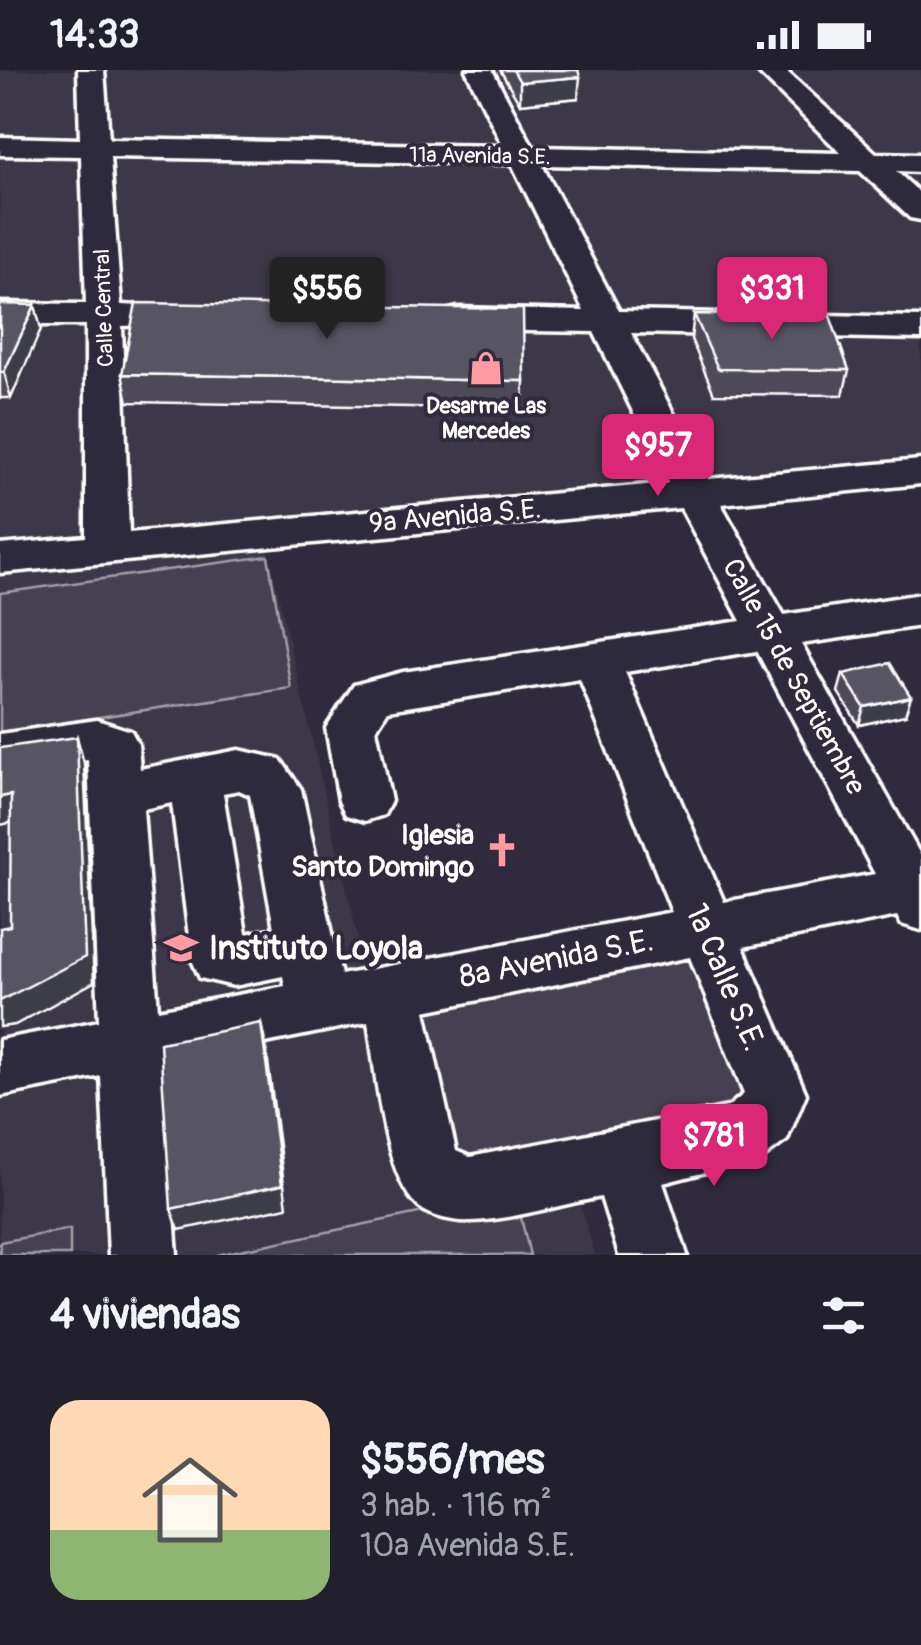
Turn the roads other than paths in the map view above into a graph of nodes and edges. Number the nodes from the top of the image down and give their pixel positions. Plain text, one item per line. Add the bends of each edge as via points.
1 (91, 70) edge
2 (479, 70) edge
3 (769, 70) edge
4 (0, 146) edge
5 (96, 147) junction
6 (524, 156) junction
7 (864, 161) junction
8 (921, 163) edge
9 (921, 211) edge
10 (0, 314) edge
11 (104, 315) junction
12 (232, 316) edge
13 (430, 319) edge
14 (609, 322) junction
15 (921, 328) edge
16 (921, 472) edge
17 (694, 493) junction
18 (108, 547) junction
19 (0, 560) edge
20 (921, 610) edge
21 (772, 634) junction
22 (597, 661) junction
23 (0, 753) edge
24 (195, 779) junction
25 (118, 794) junction
26 (365, 801) dead end
27 (918, 894) edge
28 (706, 929) junction
29 (306, 947) junction
30 (391, 989) junction
31 (318, 1004) junction
32 (133, 1042) junction
33 (0, 1068) edge
34 (623, 1161) junction
35 (143, 1255) edge
36 (653, 1255) edge

1 - 5 street, Calle Central
2 - 6 street, Calle 15 de Septiembre
3 - 7 street
4 - 5 street, 11a Avenida S.E.
5 - 6 street, 11a Avenida S.E.
5 - 11 street, Calle Central
6 - 7 street, 11a Avenida S.E.
6 - 14 street, Calle 15 de Septiembre
7 - 8 street, 11a Avenida S.E.
7 - 9 street
10 - 11 street
11 - 12 street
11 - 18 street, Calle Central
13 - 14 street
14 - 15 street
14 - 17 street, Calle 15 de Septiembre
16 - 17 street, 9a Avenida S.E.
17 - 18 street, 9a Avenida S.E.
17 - 21 street, Calle 15 de Septiembre
18 - 19 street, 9a Avenida S.E.
20 - 21 street
21 - 22 street
21 - 27 street, Calle 15 de Septiembre
22 - 26 street via 371,698 351,728
22 - 28 street, 1a Calle S.E.
23 - 25 street via 97,739 112,744
24 - 25 street
24 - 29 street via 239,770 262,773 275,790
24 - 29 street via 221,960
25 - 32 street
27 - 28 street, 8a Avenida S.E.
28 - 30 street, 8a Avenida S.E.
28 - 34 street, 1a Calle S.E. via 774,1094 766,1119 741,1134
29 - 31 street
30 - 31 street, 8a Avenida S.E.
30 - 34 street via 427,1166 444,1186 470,1189
31 - 32 street, 8a Avenida S.E.
32 - 33 street, 8a Avenida S.E.
32 - 35 street
34 - 36 street

